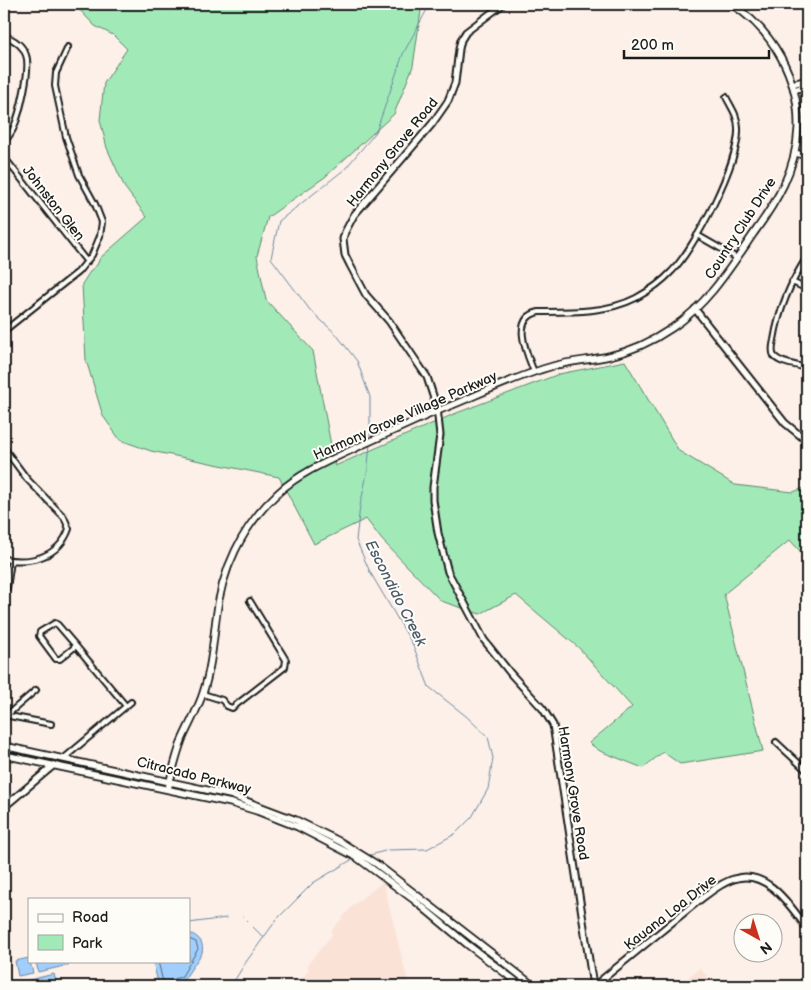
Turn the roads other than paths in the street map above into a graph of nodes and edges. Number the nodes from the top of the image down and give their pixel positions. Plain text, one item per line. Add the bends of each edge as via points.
1 (503, 4) edge
2 (730, 4) edge
3 (4, 36) edge
4 (68, 47) dead end
5 (807, 80) edge
6 (807, 86) edge
7 (793, 87) junction
8 (726, 97) dead end
9 (4, 143) edge
10 (795, 153) junction
11 (807, 156) edge
12 (4, 157) edge
13 (697, 235) junction
14 (807, 257) edge
15 (737, 258) junction
16 (87, 262) junction
17 (792, 282) junction
18 (807, 289) edge
19 (695, 309) junction
20 (4, 331) edge
21 (807, 368) edge
22 (534, 372) junction
23 (438, 412) junction
24 (807, 441) edge
25 (4, 448) edge
26 (4, 559) edge
27 (11, 561) junction
28 (6, 588) dead end
29 (250, 601) dead end
30 (76, 646) junction
31 (36, 690) dead end
32 (203, 694) junction
33 (131, 702) dead end
34 (126, 706) junction
35 (5, 715) edge
36 (51, 724) dead end
37 (776, 742) dead end
38 (4, 746) edge
39 (4, 755) edge
40 (63, 759) junction
41 (36, 761) junction
42 (54, 765) junction
43 (807, 770) edge
44 (170, 781) junction
45 (168, 790) junction
46 (4, 807) edge
47 (317, 833) junction
48 (376, 867) junction
49 (807, 928) edge
50 (522, 986) edge
51 (534, 986) edge
52 (593, 986) edge

1 - 23 street, Harmony Grove Road via 466,32 448,101 354,215 343,239 345,255 366,295 389,321 427,377
2 - 7 main road, Country Club Drive via 750,17 766,34
3 - 9 street via 21,45 27,56 28,68 19,114
4 - 16 street via 56,73 55,86 66,137 79,175 102,222 100,236
5 - 7 street
6 - 7 street
7 - 10 main road, Country Club Drive via 798,125
8 - 13 street via 737,118 738,143
10 - 11 street
10 - 15 main road, Country Club Drive via 780,195
12 - 16 street, Johnston Glen
13 - 15 street
13 - 22 street via 672,272 634,299 614,306 539,312 527,317 522,332
14 - 17 street
15 - 19 main road, Country Club Drive via 718,286
16 - 20 street
17 - 18 street
17 - 21 street via 778,318 773,352 781,360
19 - 22 main road, Harmony Grove Village Parkway via 667,331 633,348
19 - 24 street via 785,424
22 - 23 main road, Harmony Grove Village Parkway
23 - 32 main road, Harmony Grove Village Parkway via 311,470 278,494 247,529 225,573
23 - 52 street, Harmony Grove Road via 440,435 433,486 443,557 454,586 484,640 553,725
25 - 27 street via 27,479 64,517 69,529 62,544 47,554 30,560
26 - 27 street
27 - 28 street
29 - 32 street via 287,664 232,708 222,700
30 - 30 street via 55,623 40,632 39,636 56,659
30 - 34 street
31 - 35 street
32 - 44 main road, Harmony Grove Village Parkway via 178,751
33 - 34 street
34 - 40 street
35 - 36 street
37 - 43 street
38 - 40 main road, Citracado Parkway
39 - 41 main road, Citracado Parkway
40 - 41 main road via 57,762
40 - 44 main road, Citracado Parkway
41 - 42 main road, Citracado Parkway
42 - 45 main road, Citracado Parkway
42 - 46 street
44 - 45 main road, Harmony Grove Village Parkway
44 - 47 main road, Citracado Parkway via 251,802
45 - 47 main road, Citracado Parkway via 249,809
47 - 48 main road, Citracado Parkway
48 - 50 main road, Citracado Parkway
48 - 51 main road, Citracado Parkway
49 - 52 street, Kauana Loa Drive via 784,896 770,886 751,878 733,879 697,902

